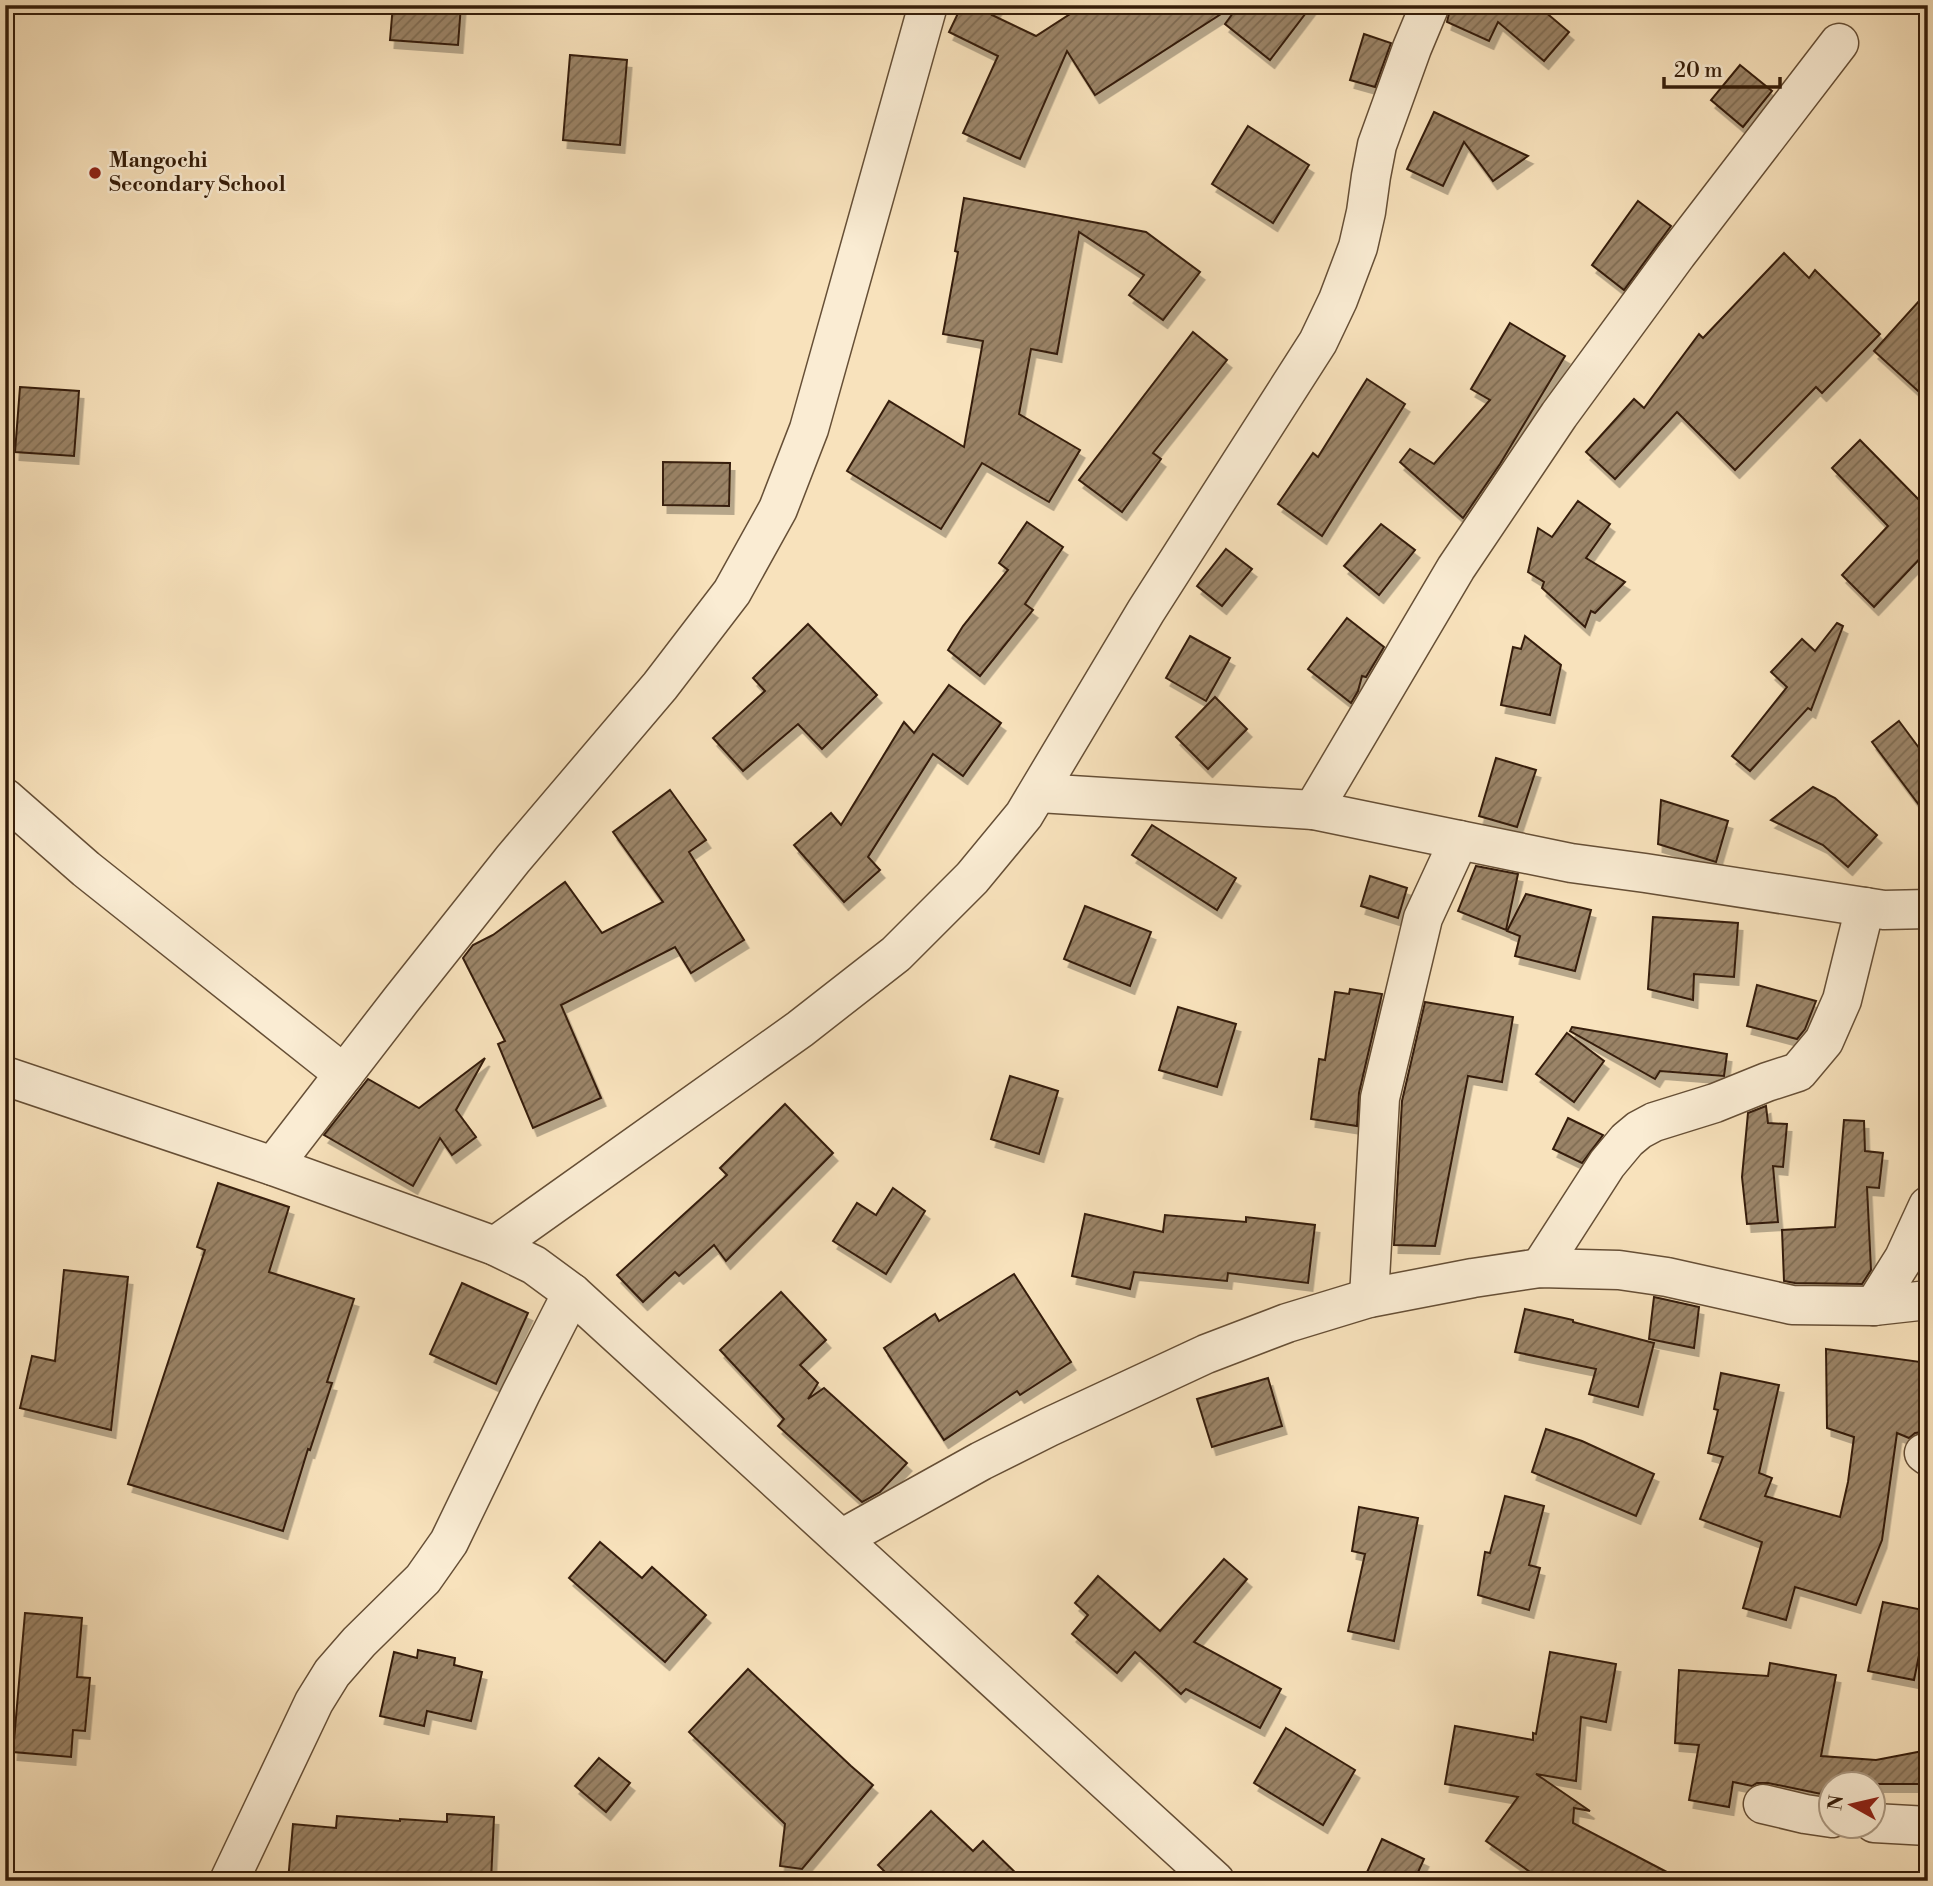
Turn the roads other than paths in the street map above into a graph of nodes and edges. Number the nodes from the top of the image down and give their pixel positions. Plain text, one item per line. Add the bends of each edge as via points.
1 (928, 5) edge
2 (1430, 5) edge
3 (1839, 43) dead end
4 (1039, 793) junction
5 (5, 798) edge
6 (1313, 810) junction
7 (1459, 841) junction
8 (1865, 907) junction
9 (1928, 909) edge
10 (344, 1074) junction
11 (5, 1076) edge
12 (273, 1166) junction
13 (1928, 1206) edge
14 (495, 1246) junction
15 (1540, 1268) junction
16 (572, 1293) junction
17 (1368, 1298) junction
18 (1928, 1300) edge
19 (1874, 1306) junction
20 (841, 1539) junction
21 (1763, 1804) dead end
22 (1818, 1816) edge
23 (1888, 1824) edge
24 (1928, 1826) edge
25 (229, 1881) edge
26 (1215, 1881) edge

1 - 10 street via 809,429 778,509 732,592 660,686 513,859
2 - 4 street via 1377,145 1358,247 1318,342 1146,611
3 - 6 street via 1559,415 1456,568
4 - 6 street
4 - 14 street via 972,878 896,954 800,1029
5 - 10 street via 86,869
6 - 7 street
7 - 8 street via 1571,863
7 - 17 street via 1423,918 1380,1098
8 - 9 street
8 - 15 street via 1842,1000 1824,1041 1798,1072 1639,1130 1607,1164
10 - 12 street
11 - 12 street
12 - 14 street
13 - 19 street via 1904,1258
14 - 16 street via 534,1265
15 - 17 street
15 - 19 street via 1619,1269 1792,1305
16 - 20 street
16 - 25 street via 449,1542 423,1579 332,1673
17 - 20 street via 1206,1354 1049,1426
18 - 19 street
20 - 26 street
21 - 22 street
23 - 24 street

